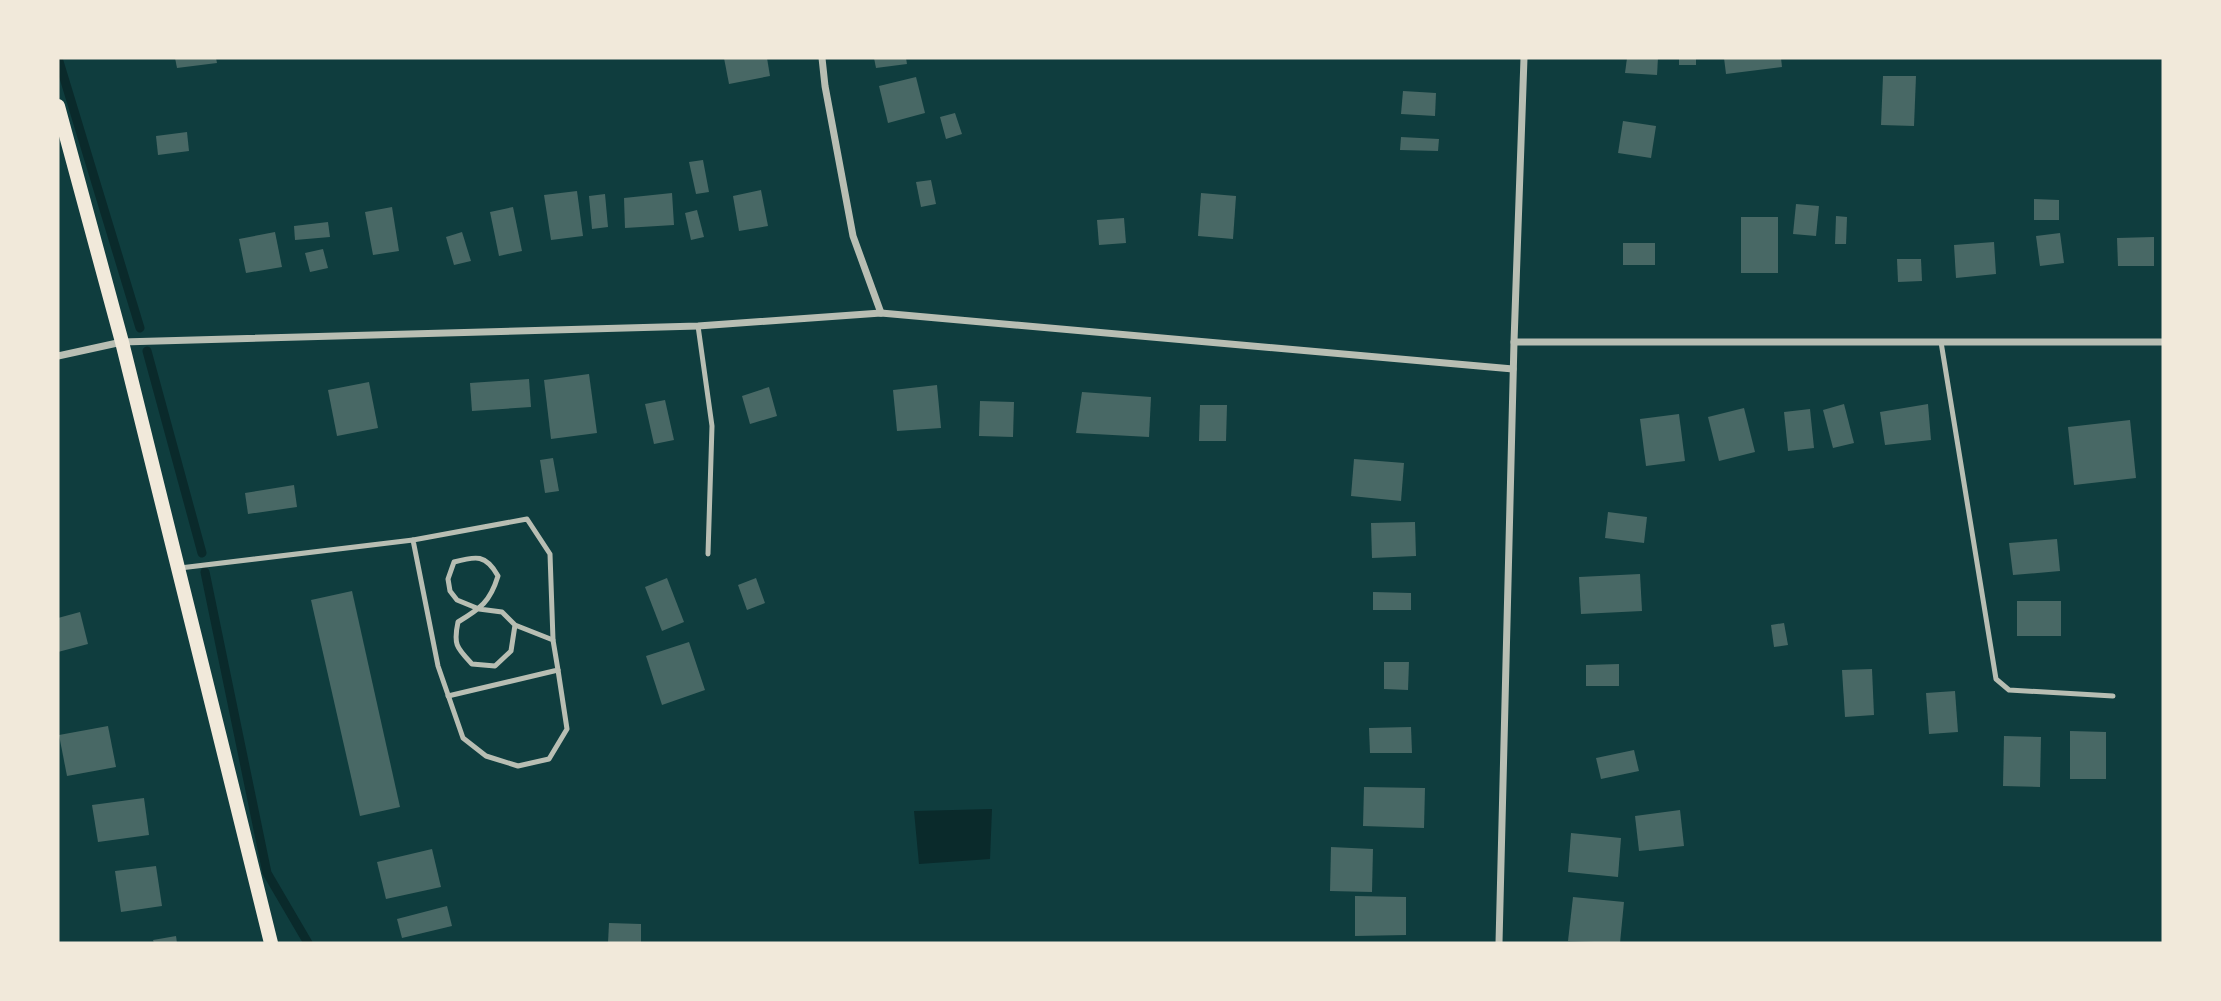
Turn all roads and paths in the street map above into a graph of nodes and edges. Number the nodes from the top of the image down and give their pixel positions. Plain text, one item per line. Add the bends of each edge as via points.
1 (821, 58) edge
2 (1524, 58) edge
3 (58, 106) edge
4 (881, 313) junction
5 (698, 326) junction
6 (122, 342) junction
7 (1514, 342) junction
8 (1941, 342) junction
9 (2163, 342) edge
10 (58, 356) edge
11 (1513, 369) junction
12 (413, 540) junction
13 (709, 554) dead end
14 (177, 568) junction
15 (479, 609) junction
16 (515, 625) junction
17 (553, 640) junction
18 (558, 670) junction
19 (448, 696) junction
20 (2113, 696) dead end
21 (271, 943) edge
22 (1499, 943) edge

1 - 4 street via 853,236
2 - 7 street
3 - 6 main road
4 - 5 street
4 - 11 street
5 - 6 street
5 - 13 lane via 712,426
6 - 10 street
6 - 14 main road
7 - 8 street
7 - 11 street
8 - 9 street
8 - 20 lane via 1996,679 2009,690
11 - 22 street
12 - 14 lane
12 - 17 lane via 527,520 550,554
12 - 19 lane
14 - 21 main road
15 - 15 lane via 492,596 498,576 491,563 474,556 454,562 448,579 457,600
15 - 16 lane via 502,612
15 - 16 lane via 458,622 455,636 457,648 472,664 495,666 511,651
16 - 17 lane
17 - 18 lane
18 - 19 lane
18 - 19 lane via 567,729 549,759 518,766 486,756 463,738

